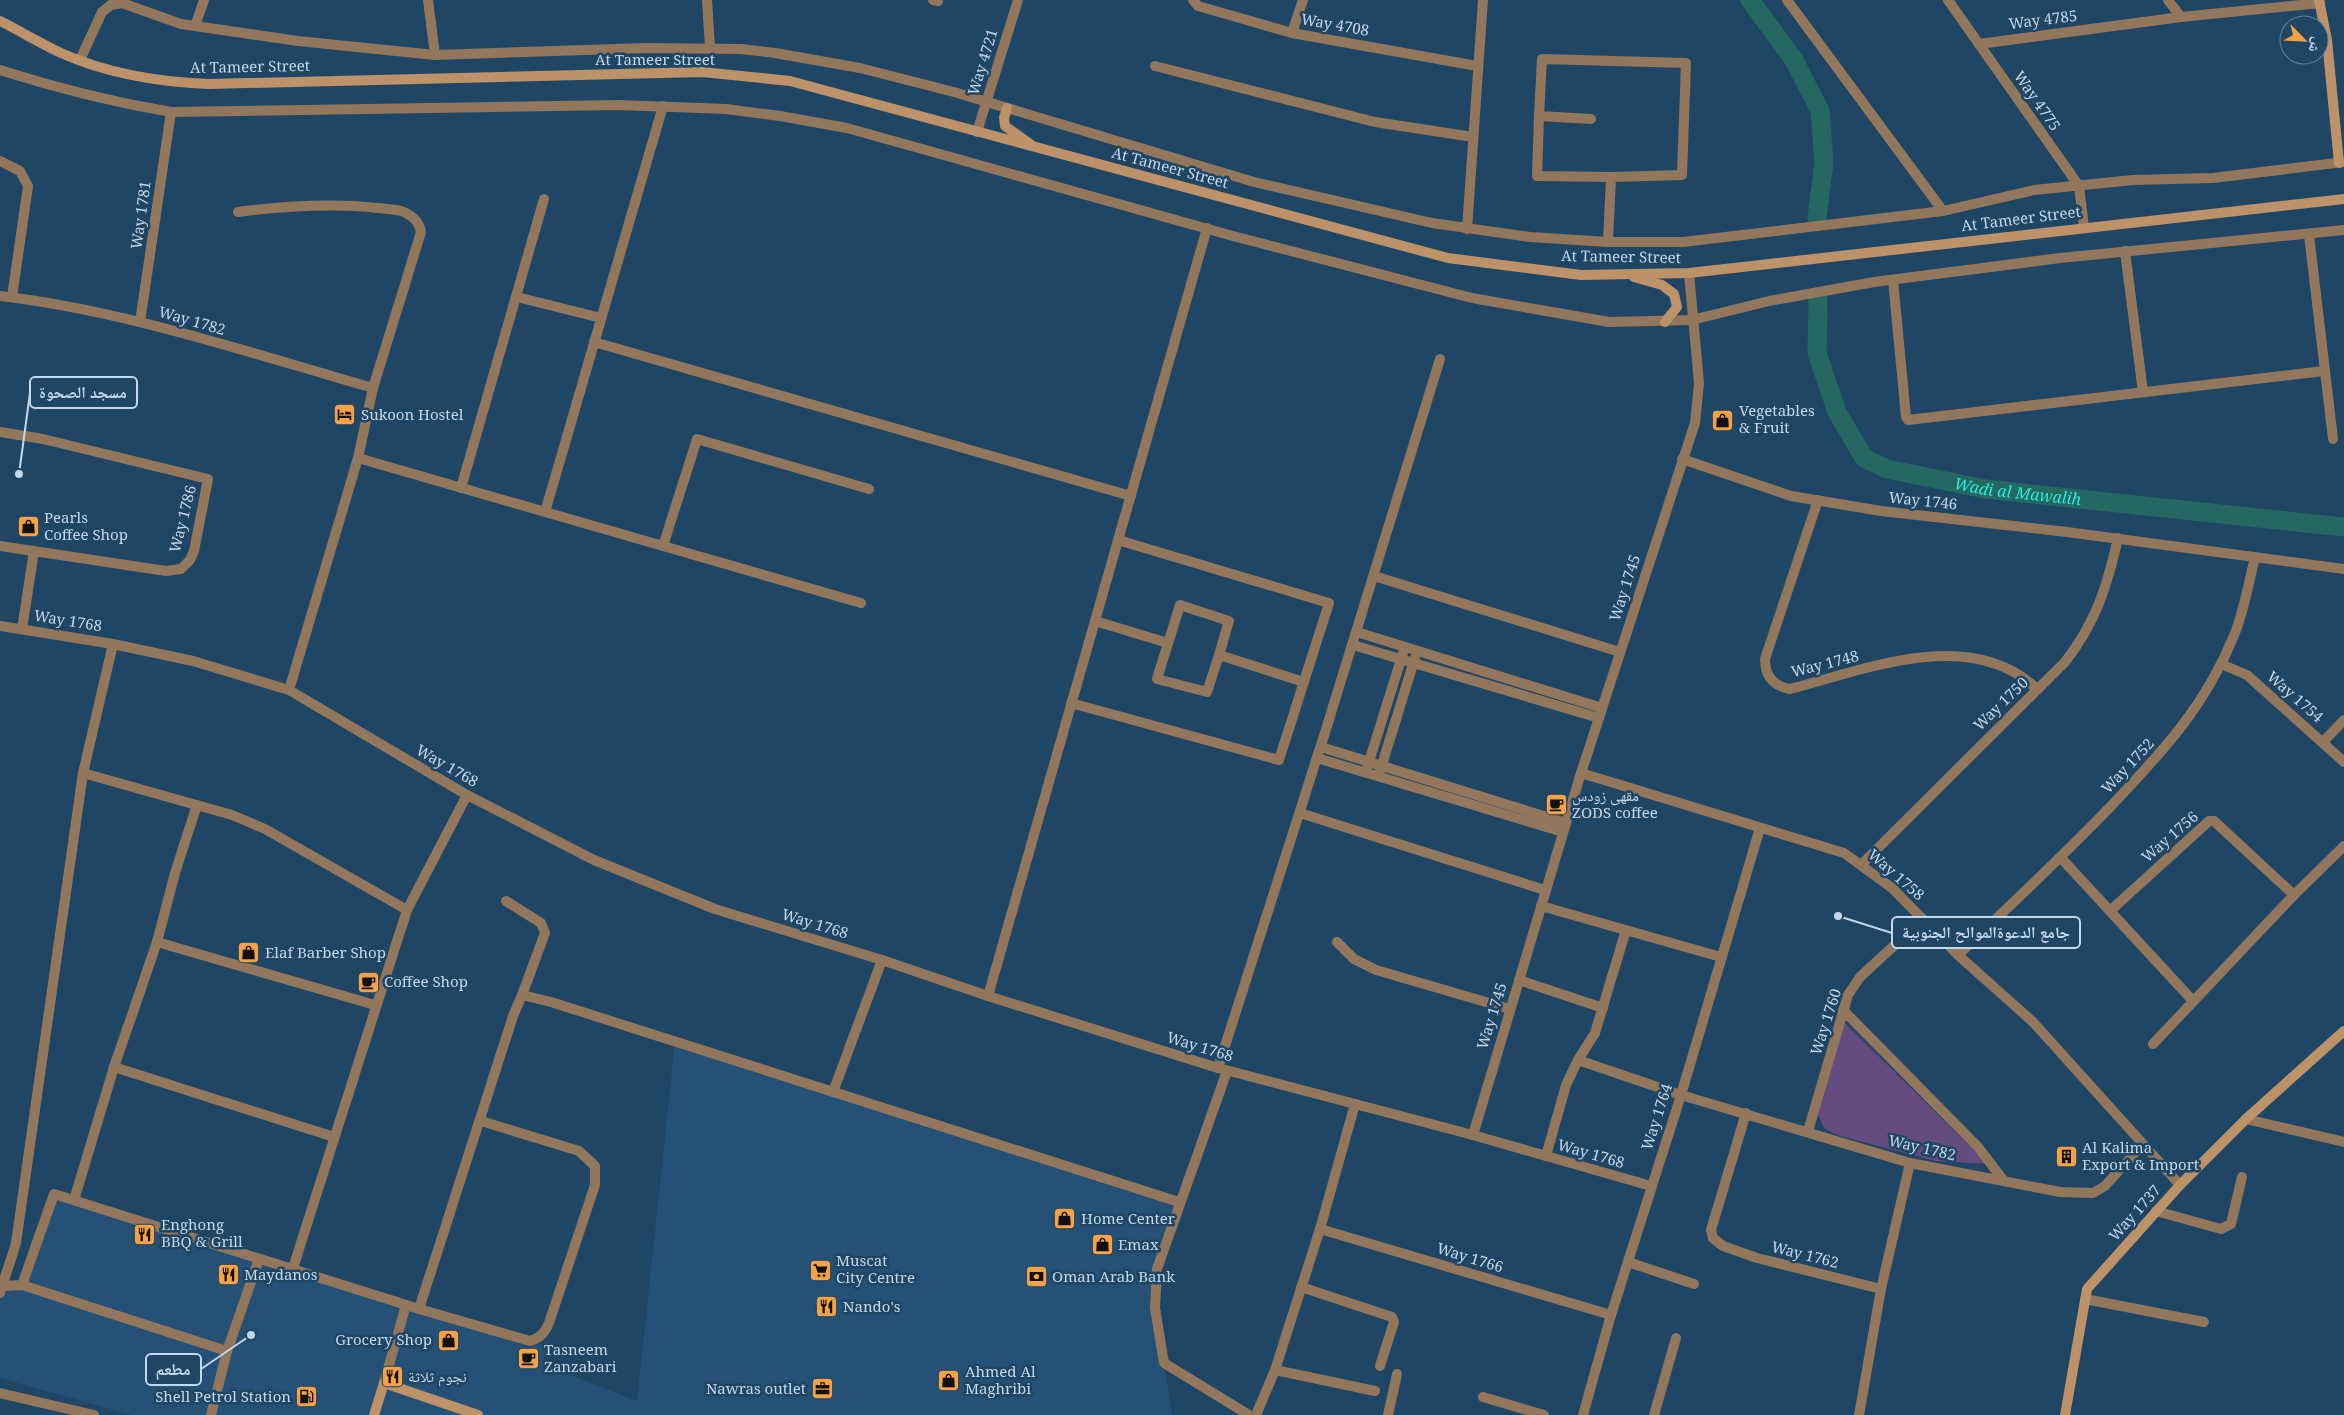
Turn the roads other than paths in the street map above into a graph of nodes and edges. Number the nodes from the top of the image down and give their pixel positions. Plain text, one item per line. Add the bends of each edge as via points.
1 (204, 0) edge
2 (428, 0) edge
3 (707, 0) edge
4 (1018, 0) edge
5 (1192, 0) edge
6 (1303, 0) edge
7 (1483, 0) edge
8 (1787, 0) edge
9 (1948, 0) edge
10 (2168, 0) edge
11 (2320, 2) edge
12 (2181, 17) junction
13 (0, 21) edge
14 (195, 26) junction
15 (1292, 33) junction
16 (1978, 44) junction
17 (710, 48) junction
18 (435, 55) junction
19 (80, 60) junction
20 (1155, 66) dead end
21 (1477, 66) junction
22 (0, 70) edge
23 (986, 102) junction
24 (663, 106) junction
25 (1007, 108) junction
26 (171, 112) junction
27 (1539, 116) junction
28 (1591, 119) dead end
29 (977, 132) junction
30 (1473, 138) junction
31 (1036, 148) junction
32 (0, 161) edge
33 (2341, 162) edge
34 (1611, 177) junction
35 (2078, 186) junction
36 (544, 199) dead end
37 (2344, 199) edge
38 (1943, 210) junction
39 (238, 212) dead end
40 (2084, 227) junction
41 (1207, 228) junction
42 (1467, 229) junction
43 (2344, 230) edge
44 (2309, 235) junction
45 (1608, 242) junction
46 (2125, 251) junction
47 (1623, 274) junction
48 (1689, 274) junction
49 (1893, 280) junction
50 (0, 296) edge
51 (12, 297) junction
52 (517, 297) junction
53 (601, 318) junction
54 (1692, 320) junction
55 (140, 322) junction
56 (1665, 322) junction
57 (594, 342) junction
58 (1440, 359) dead end
59 (2324, 371) junction
60 (373, 388) junction
61 (2143, 392) junction
62 (0, 432) edge
63 (2333, 439) dead end
64 (358, 458) junction
65 (1682, 459) junction
66 (461, 488) junction
67 (869, 489) dead end
68 (1131, 496) junction
69 (1818, 500) junction
70 (545, 512) junction
71 (2118, 538) junction
72 (1118, 540) junction
73 (0, 546) edge
74 (664, 546) junction
75 (34, 551) junction
76 (2255, 557) junction
77 (2344, 569) edge
78 (1374, 576) junction
79 (861, 603) dead end
80 (1095, 621) junction
81 (0, 626) edge
82 (22, 629) junction
83 (1357, 632) junction
84 (1168, 643) junction
85 (113, 644) junction
86 (1353, 645) junction
87 (1405, 647) junction
88 (1417, 651) junction
89 (1620, 652) junction
90 (1219, 655) junction
91 (1401, 659) junction
92 (1413, 663) junction
93 (2221, 664) junction
94 (1304, 682) junction
95 (2037, 689) junction
96 (289, 690) junction
97 (1071, 703) junction
98 (1600, 713) junction
99 (2344, 720) edge
100 (2323, 742) junction
101 (1321, 748) junction
102 (1317, 758) junction
103 (2344, 762) edge
104 (1382, 766) junction
105 (1367, 768) junction
106 (84, 772) junction
107 (1581, 773) junction
108 (1378, 777) junction
109 (467, 795) junction
110 (197, 805) junction
111 (1300, 813) junction
112 (1564, 828) junction
113 (1760, 828) junction
114 (2344, 846) edge
115 (2061, 858) junction
116 (1862, 864) junction
117 (1545, 890) junction
118 (2294, 895) junction
119 (506, 901) dead end
120 (1541, 906) junction
121 (407, 910) junction
122 (2110, 911) junction
123 (1924, 919) junction
124 (1626, 930) junction
125 (157, 942) junction
126 (1337, 942) dead end
127 (1958, 955) junction
128 (1721, 957) junction
129 (882, 960) junction
130 (1519, 980) junction
131 (522, 995) junction
132 (988, 996) junction
133 (2193, 1001) junction
134 (375, 1005) junction
135 (1602, 1008) junction
136 (1510, 1009) junction
137 (1843, 1010) junction
138 (2344, 1031) edge
139 (2153, 1044) dead end
140 (1578, 1060) junction
141 (114, 1067) junction
142 (1222, 1070) junction
143 (833, 1092) junction
144 (1681, 1095) junction
145 (1355, 1104) junction
146 (1746, 1113) junction
147 (2246, 1119) junction
148 (481, 1121) junction
149 (1808, 1131) junction
150 (1473, 1135) junction
151 (334, 1137) junction
152 (2344, 1142) edge
153 (2142, 1145) junction
154 (1546, 1156) junction
155 (1910, 1163) junction
156 (2242, 1177) dead end
157 (2004, 1181) junction
158 (2180, 1185) junction
159 (1650, 1186) junction
160 (74, 1200) junction
161 (1179, 1202) junction
162 (2156, 1211) junction
163 (1320, 1229) junction
164 (259, 1259) junction
165 (1628, 1262) junction
166 (293, 1268) junction
167 (1694, 1284) dead end
168 (22, 1286) junction
169 (1301, 1287) junction
170 (1880, 1289) junction
171 (2, 1290) edge
172 (2085, 1299) junction
173 (406, 1305) junction
174 (419, 1309) junction
175 (1611, 1316) junction
176 (2204, 1322) dead end
177 (1676, 1338) dead end
178 (227, 1351) junction
179 (1380, 1366) dead end
180 (1275, 1370) junction
181 (1397, 1374) dead end
182 (384, 1383) junction
183 (1375, 1391) dead end
184 (0, 1393) edge
185 (1482, 1397) dead end
186 (94, 1415) edge
187 (211, 1415) edge
188 (374, 1415) edge
189 (478, 1415) edge
190 (1249, 1415) edge
191 (1256, 1415) edge
192 (1388, 1415) edge
193 (1544, 1415) edge
194 (1583, 1415) edge
195 (1654, 1415) edge
196 (1859, 1415) edge
197 (2065, 1415) edge

1 - 14 street
2 - 18 street
3 - 17 street
4 - 23 street, Way 4721
5 - 15 street, Way 4708 via 1198,6
6 - 15 street
7 - 21 street
8 - 38 street
9 - 16 street, Way 4775
10 - 12 street
11 - 12 street, Way 4785
11 - 33 main road
12 - 16 street, Way 4785
13 - 19 main road, At Tameer Street
14 - 18 street via 298,41
14 - 19 street via 122,3 111,5 102,12
15 - 21 street, Way 4708
16 - 35 street, Way 4775
17 - 18 street
17 - 23 street via 775,53 860,68
19 - 29 main road, At Tameer Street via 155,81 210,84 702,72 790,81
20 - 30 street via 1375,122
21 - 30 street
22 - 26 street via 67,90
23 - 25 street
23 - 29 street, Way 4721
24 - 26 street
24 - 41 street via 726,109 847,128
24 - 53 street
25 - 31 main road via 1005,126
25 - 42 street via 1254,182
26 - 55 street, Way 1781
27 - 28 street
27 - 34 street via 1537,176
27 - 34 street via 1542,59 1686,63 1682,175
29 - 31 main road, At Tameer Street
30 - 42 street
31 - 47 main road, At Tameer Street via 1448,258 1581,275
32 - 51 street via 20,171 28,186
33 - 35 street via 2213,178 2133,180
34 - 45 street
35 - 38 street via 2034,190
35 - 40 street, Way 4775
36 - 52 street
37 - 40 main road, At Tameer Street
38 - 45 street via 1683,242
39 - 60 street via 354,206 402,211 419,224 421,232
40 - 48 main road, At Tameer Street
41 - 56 street via 1472,298 1609,322
41 - 68 street
42 - 45 street
43 - 44 street
44 - 46 street
44 - 59 street
46 - 49 street
46 - 61 street
47 - 48 main road, At Tameer Street
47 - 56 main road via 1662,285 1674,294 1677,307
48 - 54 street, Way 1745
49 - 54 street via 1769,301
49 - 61 street via 1908,420
50 - 51 street, Way 1782
51 - 55 street, Way 1782
52 - 53 street
52 - 66 street
53 - 57 street
54 - 56 street
54 - 65 street, Way 1745 via 1698,368 1697,408
55 - 60 street, Way 1782
57 - 68 street
57 - 70 street
58 - 78 street
59 - 61 street
59 - 63 street
60 - 64 street
62 - 75 street, Way 1786 via 43,439 208,479 194,551 181,570 166,571
64 - 66 street
64 - 96 street
65 - 69 street, Way 1746 via 1791,496
65 - 89 street, Way 1745
66 - 70 street
67 - 74 street via 698,438
68 - 72 street
69 - 71 street, Way 1746 via 1881,511
69 - 95 street, Way 1748 via 1765,659 1765,668 1773,682 1790,689 1886,664 1951,655 1997,662 2015,670
70 - 74 street
71 - 76 street, Way 1746
71 - 95 street, Way 1750 via 2108,583 2091,624 2066,662
72 - 80 street
72 - 94 street via 1329,603
73 - 75 street, Way 1786
74 - 79 street
75 - 82 street
76 - 77 street, Way 1746
76 - 93 street, Way 1752 via 2236,632
78 - 83 street
78 - 89 street
80 - 84 street
80 - 97 street
81 - 82 street, Way 1768
82 - 85 street, Way 1768
83 - 86 street
83 - 87 street
84 - 90 street via 1180,605 1229,621
84 - 90 street via 1157,679 1207,692
85 - 96 street, Way 1768 via 193,661
85 - 106 street
86 - 91 street
86 - 101 street
87 - 88 street
87 - 91 street
88 - 92 street
88 - 98 street
89 - 98 street, Way 1745
90 - 94 street
91 - 92 street
91 - 105 street
92 - 98 street
92 - 104 street
93 - 100 street, Way 1754 via 2247,675
93 - 115 street, Way 1752 via 2170,744
94 - 97 street via 1279,760
95 - 116 street, Way 1750
96 - 109 street, Way 1768
97 - 132 street
98 - 107 street, Way 1745
99 - 100 street
100 - 103 street, Way 1754
101 - 102 street
101 - 105 street
102 - 105 street
102 - 111 street
104 - 105 street
104 - 108 street
104 - 112 street
105 - 108 street
106 - 110 street
106 - 171 street via 16,1243
107 - 112 street, Way 1745
107 - 113 street, Way 1758
108 - 112 street
109 - 121 street
109 - 129 street, Way 1768 via 594,860 715,909
110 - 121 street via 265,829
110 - 125 street
111 - 117 street
111 - 142 street
112 - 117 street, Way 1745
113 - 116 street, Way 1758 via 1844,853
113 - 128 street, Way 1764
114 - 118 street
115 - 122 street
115 - 127 street, Way 1752
116 - 123 street, Way 1758
117 - 120 street, Way 1745
118 - 122 street, Way 1756 via 2214,821 2209,822
118 - 133 street
119 - 131 street via 541,923 545,933
120 - 124 street
120 - 130 street, Way 1745
121 - 134 street
122 - 133 street
123 - 127 street, Way 1758
123 - 137 street, Way 1760 via 1860,977
124 - 128 street
124 - 135 street
125 - 134 street
125 - 141 street
126 - 136 street via 1354,958 1376,970
127 - 153 street, Way 1758 via 2033,1022
128 - 144 street, Way 1764
129 - 132 street, Way 1768
129 - 143 street
130 - 135 street
130 - 136 street, Way 1745
131 - 143 street
131 - 148 street
132 - 142 street, Way 1768
133 - 139 street
134 - 151 street
135 - 140 street via 1595,1033
136 - 150 street, Way 1745
137 - 149 street, Way 1760
137 - 157 street via 1978,1147
138 - 147 main road, Way 1737
140 - 144 street, Way 1782
140 - 154 street via 1566,1085
141 - 151 street
141 - 160 street
142 - 145 street, Way 1768
142 - 161 street
143 - 161 street
144 - 146 street, Way 1782
144 - 159 street, Way 1764
145 - 150 street, Way 1768
145 - 163 street
146 - 149 street, Way 1782
146 - 170 street, Way 1762 via 1711,1230 1713,1238 1722,1246 1757,1258
147 - 152 street
147 - 158 main road, Way 1737
148 - 174 street
148 - 174 street via 585,1154 594,1166 595,1185 543,1335 530,1341
149 - 155 street, Way 1782
150 - 154 street, Way 1768
151 - 166 street
153 - 157 street, Way 1782 via 2105,1186 2093,1193 2060,1192
153 - 158 street, Way 1758
154 - 159 street, Way 1768
155 - 157 street, Way 1782
155 - 170 street
156 - 162 street via 2231,1224 2226,1228
158 - 162 main road, Way 1737
159 - 165 street, Way 1764
160 - 164 street
160 - 168 street via 54,1194
161 - 190 street via 1157,1268 1155,1308 1164,1363
162 - 172 main road, Way 1737 via 2087,1288
163 - 169 street
163 - 175 street, Way 1766
164 - 166 street
164 - 178 street
165 - 167 street
165 - 175 street, Way 1764
166 - 173 street
168 - 171 street
168 - 178 street
169 - 179 street via 1392,1317 1394,1322
169 - 180 street
170 - 196 street
172 - 176 street
172 - 197 main road, Way 1737
173 - 174 street
173 - 182 street
175 - 194 street, Way 1764
177 - 195 street
178 - 187 street
180 - 183 street
180 - 191 street
181 - 192 street
182 - 188 main road
182 - 189 main road
184 - 186 street
185 - 193 street

